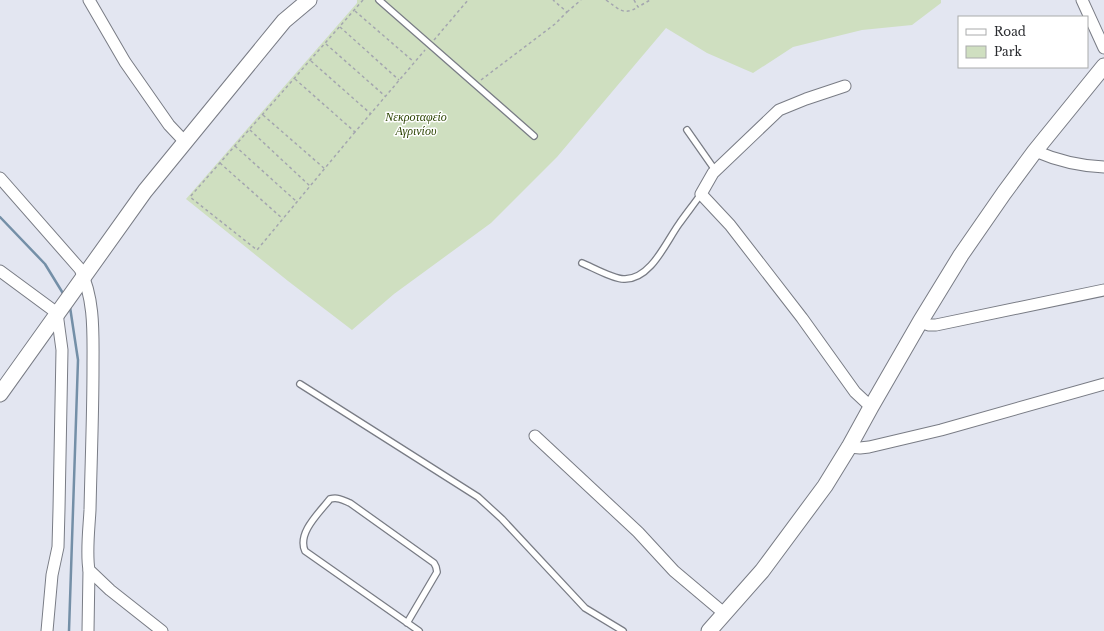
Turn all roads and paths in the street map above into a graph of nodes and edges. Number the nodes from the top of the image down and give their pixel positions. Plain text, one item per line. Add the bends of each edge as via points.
1 (89, 0) edge
2 (309, 0) edge
3 (363, 0) edge
4 (379, 0) edge
5 (468, 0) edge
6 (554, 0) edge
7 (581, 0) edge
8 (606, 0) edge
9 (634, 0) edge
10 (650, 0) edge
11 (1082, 0) edge
12 (638, 7) junction
13 (354, 11) junction
14 (567, 12) junction
15 (340, 27) junction
16 (326, 44) junction
17 (430, 44) junction
18 (1104, 48) edge
19 (311, 61) junction
20 (414, 62) junction
21 (1104, 66) edge
22 (295, 79) junction
23 (399, 80) junction
24 (475, 84) junction
25 (846, 86) dead end
26 (385, 96) junction
27 (371, 114) junction
28 (263, 115) junction
29 (250, 130) junction
30 (687, 130) dead end
31 (355, 132) junction
32 (534, 136) dead end
33 (185, 142) junction
34 (235, 146) junction
35 (1035, 151) junction
36 (220, 163) junction
37 (325, 168) junction
38 (1104, 168) edge
39 (716, 170) junction
40 (0, 178) edge
41 (311, 186) junction
42 (701, 194) junction
43 (297, 202) junction
44 (283, 219) junction
45 (582, 263) dead end
46 (0, 271) edge
47 (80, 282) junction
48 (1104, 290) edge
49 (61, 309) junction
50 (920, 322) junction
51 (300, 384) dead end
52 (1104, 384) edge
53 (0, 394) edge
54 (871, 407) junction
55 (535, 436) dead end
56 (849, 447) junction
57 (89, 570) junction
58 (725, 614) junction
59 (407, 623) junction
60 (46, 631) edge
61 (88, 631) edge
62 (162, 631) edge
63 (419, 631) edge
64 (623, 631) edge
65 (709, 631) edge

1 - 33 street via 125,62 169,125
2 - 33 street via 284,21
3 - 13 path
4 - 17 lane
5 - 17 path
6 - 14 path
7 - 14 path
8 - 12 path via 627,12
9 - 12 path
10 - 12 path
11 - 18 street
13 - 15 path
13 - 20 path
14 - 24 path via 555,24
15 - 16 path
15 - 23 path
16 - 19 path
16 - 26 path
17 - 20 path
17 - 24 lane
19 - 22 path
19 - 27 path
20 - 23 path
21 - 35 street
22 - 28 path
22 - 31 path
23 - 26 path
24 - 32 lane
25 - 39 street via 779,110
26 - 27 path
27 - 31 path
28 - 29 path
28 - 37 path
29 - 34 path
29 - 41 path
30 - 39 lane
31 - 37 path
33 - 47 street via 145,191
34 - 36 path
34 - 43 path
35 - 38 street via 1069,164
35 - 50 street via 964,251
36 - 44 path
36 - 44 path via 190,197 257,250
37 - 41 path
39 - 42 street
40 - 47 street via 76,265
41 - 43 path
42 - 45 lane via 679,222 654,263 638,275 620,279
42 - 54 street via 730,225 855,392
43 - 44 path
46 - 49 street
47 - 49 street
47 - 57 street via 90,298 92,327
48 - 50 street via 936,325
49 - 53 street
49 - 60 street via 58,547
50 - 54 street
51 - 64 lane via 478,497 502,519 585,608
52 - 56 street via 941,430 870,447
54 - 56 street
55 - 58 street via 638,532 674,571
56 - 58 street via 799,523
57 - 61 street
57 - 62 street
58 - 65 street
59 - 59 lane via 305,551 303,540 308,527 330,499 340,498 350,503 436,566 437,572
59 - 63 lane

